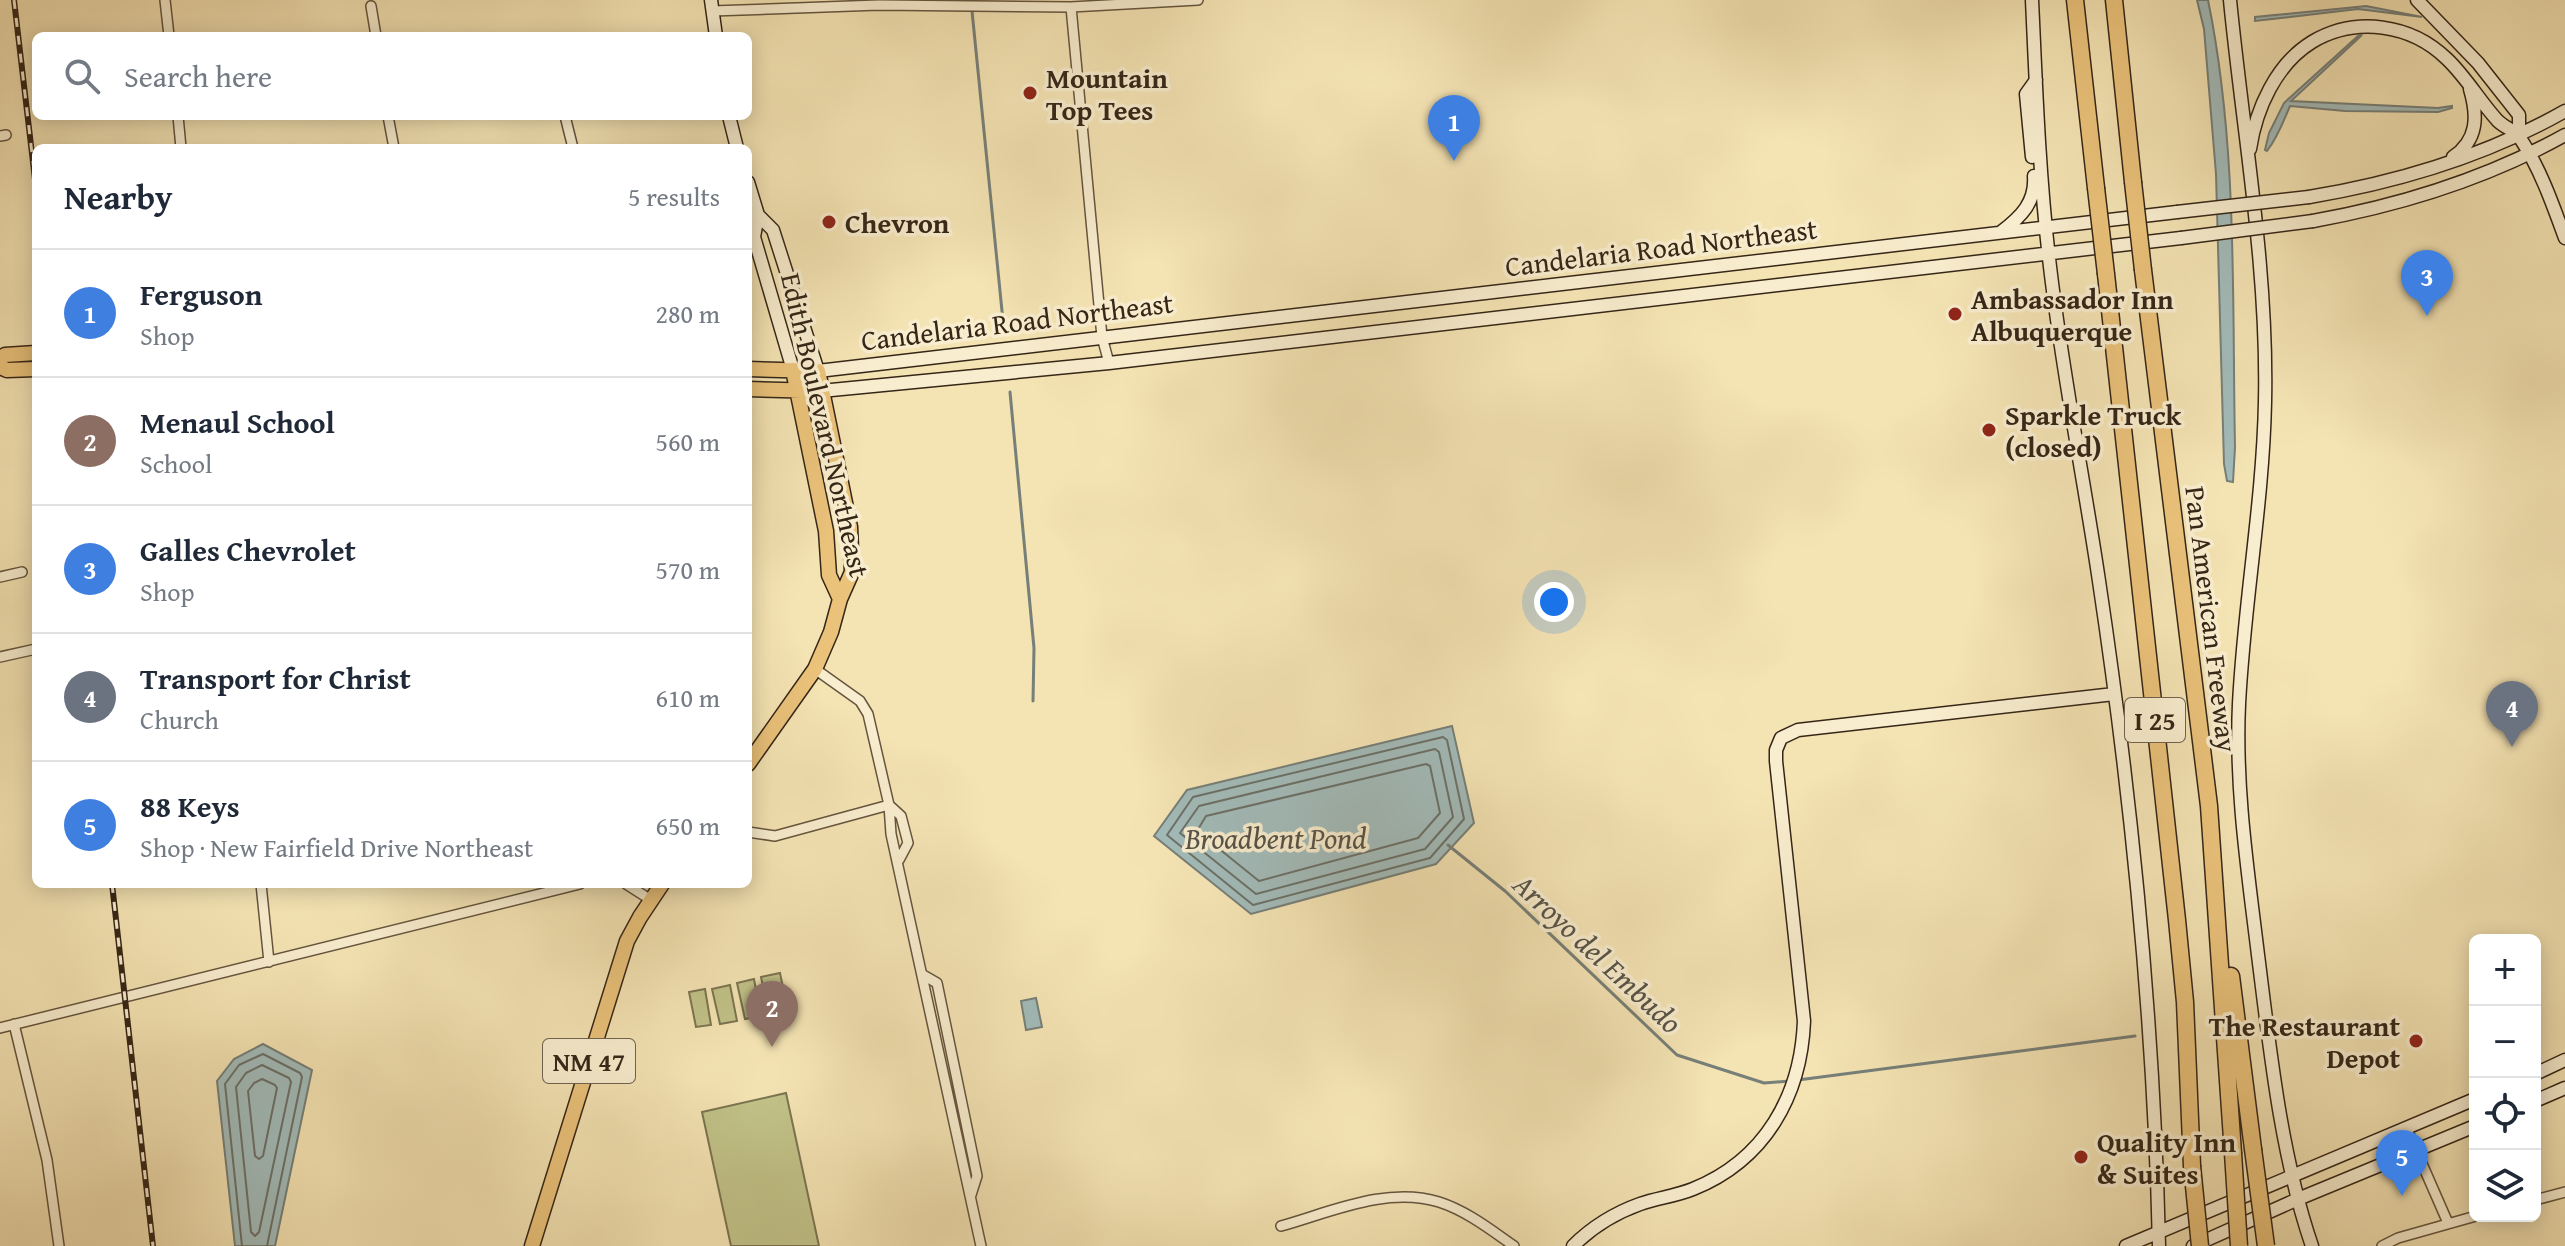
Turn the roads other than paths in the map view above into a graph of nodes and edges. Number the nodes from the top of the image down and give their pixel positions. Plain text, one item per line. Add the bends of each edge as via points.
1 (165, 0) edge
2 (1198, 0) edge
3 (2032, 0) edge
4 (2075, 0) edge
5 (2114, 0) edge
6 (2230, 0) edge
7 (2417, 0) edge
8 (371, 6) dead end
9 (712, 6) edge
10 (1071, 7) junction
11 (169, 32) edge
12 (375, 32) edge
13 (715, 32) edge
14 (2036, 80) junction
15 (2468, 82) junction
16 (2565, 111) edge
17 (178, 120) edge
18 (389, 120) edge
19 (566, 120) edge
20 (730, 120) edge
21 (2519, 134) junction
22 (2565, 135) edge
23 (181, 144) edge
24 (393, 144) edge
25 (572, 144) edge
26 (736, 144) edge
27 (2529, 154) junction
28 (2248, 161) junction
29 (2439, 166) junction
30 (752, 195) edge
31 (758, 215) junction
32 (2046, 228) junction
33 (1998, 234) junction
34 (2565, 238) edge
35 (2049, 256) junction
36 (1102, 337) junction
37 (32, 353) edge
38 (0, 359) edge
39 (1109, 363) junction
40 (0, 367) edge
41 (32, 369) edge
42 (752, 369) edge
43 (793, 370) junction
44 (818, 371) junction
45 (752, 389) edge
46 (796, 391) junction
47 (821, 391) junction
48 (22, 572) dead end
49 (0, 577) edge
50 (840, 599) junction
51 (32, 650) edge
52 (0, 657) edge
53 (815, 669) junction
54 (2114, 694) junction
55 (752, 758) edge
56 (889, 805) junction
57 (2209, 806) junction
58 (752, 833) edge
59 (261, 888) edge
60 (632, 888) edge
61 (659, 888) edge
62 (541, 889) edge
63 (651, 900) junction
64 (269, 962) junction
65 (14, 1024) junction
66 (0, 1028) edge
67 (2565, 1060) edge
68 (2541, 1071) edge
69 (2565, 1088) edge
70 (2541, 1098) edge
71 (2469, 1101) edge
72 (2406, 1127) junction
73 (2469, 1129) edge
74 (2416, 1151) junction
75 (2192, 1166) junction
76 (2293, 1175) junction
77 (2565, 1192) edge
78 (2541, 1198) edge
79 (2298, 1199) junction
80 (2469, 1218) edge
81 (2448, 1223) junction
82 (1281, 1226) dead end
83 (2159, 1232) junction
84 (59, 1246) edge
85 (532, 1246) edge
86 (981, 1246) edge
87 (1514, 1246) edge
88 (1573, 1246) edge
89 (2126, 1246) edge
90 (2159, 1246) edge
91 (2191, 1246) edge
92 (2200, 1246) edge
93 (2239, 1246) edge
94 (2266, 1246) edge
95 (2312, 1246) edge
96 (2382, 1246) edge

1 - 11 street
2 - 10 street
3 - 14 main road
4 - 75 highway, I 25, bridge via 2177,920
5 - 57 highway, Pan American Freeway / I 25, bridge
6 - 28 main road
7 - 21 main road via 2478,63 2520,117
8 - 12 street
9 - 10 street
9 - 13 main road
10 - 36 street
14 - 32 main road
14 - 33 main road via 2026,94 2032,199
15 - 21 main road via 2499,122
15 - 28 main road via 2439,51 2405,32 2367,26 2330,34 2299,51 2272,86 2258,113
15 - 29 main road via 2476,107 2472,137
16 - 21 main road, Candelaria Road Northeast
17 - 23 street
18 - 24 street
19 - 25 street
20 - 26 main road
21 - 27 main road
21 - 29 main road, Candelaria Road Northeast
22 - 27 main road, Candelaria Road Northeast
27 - 34 main road
27 - 35 main road, Candelaria Road Northeast, bridge via 2411,199 2313,221
28 - 76 main road via 2264,312 2265,402 2239,703 2240,788 2266,1020
29 - 32 main road, Candelaria Road Northeast, bridge via 2309,197
30 - 31 main road, Edith Boulevard Northeast
31 - 43 main road, Edith Boulevard Northeast via 754,237
31 - 44 main road, Edith Boulevard Northeast via 773,230
32 - 33 main road, Candelaria Road Northeast
32 - 35 main road
33 - 36 main road, Candelaria Road Northeast
35 - 39 main road, Candelaria Road Northeast
35 - 54 main road
36 - 39 street
36 - 44 main road, Candelaria Road Northeast
37 - 38 main road
39 - 47 main road, Candelaria Road Northeast
40 - 41 main road
42 - 43 main road, Candelaria Road Northeast
43 - 44 main road, Candelaria Road Northeast
43 - 46 main road, Edith Boulevard Northeast
44 - 47 main road, Edith Boulevard Northeast
45 - 46 main road, Candelaria Road Northeast
46 - 47 main road, Candelaria Road Northeast
46 - 50 main road, Edith Boulevard Northeast via 826,531 829,575
47 - 50 main road, Edith Boulevard Northeast via 850,527 852,572
48 - 49 street
50 - 53 main road, Edith Boulevard Northeast
51 - 52 street
53 - 55 main road, Edith Boulevard Northeast
53 - 56 street via 860,701 868,714
54 - 83 main road via 2145,964
54 - 88 main road via 1798,730 1781,738 1776,761 1804,1021 1800,1062 1788,1099 1766,1135 1731,1168 1692,1189 1613,1216
56 - 58 street via 775,836
56 - 86 street via 901,816 908,843 899,860 923,975 937,983 977,1176 970,1197
57 - 93 highway, Pan American Freeway / I 25, bridge
57 - 94 highway, bridge
59 - 64 street
60 - 63 street
61 - 63 main road, NM 47
62 - 64 street
63 - 85 main road, NM 47 via 627,941
64 - 65 street
65 - 66 street
65 - 84 street via 47,1160
67 - 68 main road
69 - 70 main road
71 - 72 main road
72 - 74 street
72 - 76 main road
73 - 74 main road
74 - 79 main road
74 - 81 street
75 - 91 highway, bridge
75 - 92 highway, I 25, bridge
76 - 79 main road
76 - 83 main road
77 - 78 street
79 - 91 main road
79 - 95 main road
80 - 81 street
81 - 96 street
82 - 87 street via 1386,1197 1422,1198 1462,1212
83 - 89 main road
83 - 90 main road

